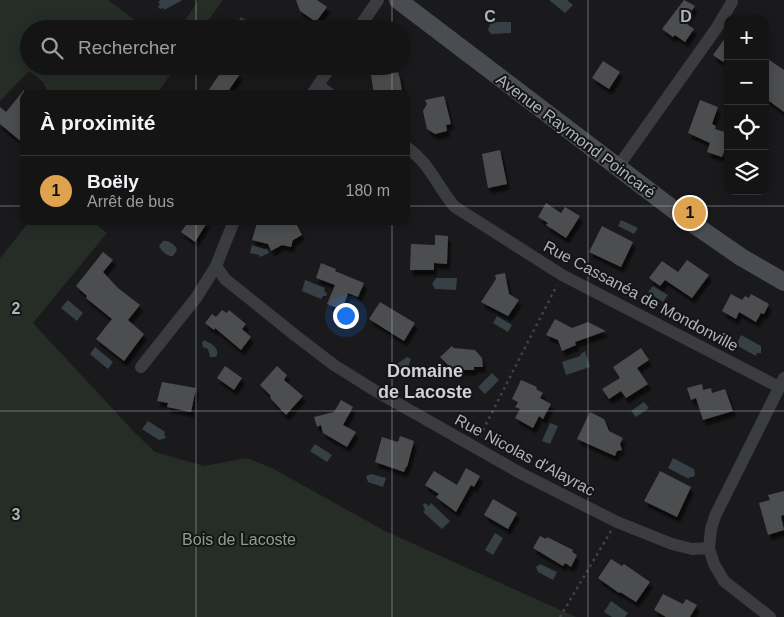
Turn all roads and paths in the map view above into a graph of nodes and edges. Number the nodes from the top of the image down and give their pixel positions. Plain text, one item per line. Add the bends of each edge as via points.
1 (378, 0) edge
2 (398, 0) edge
3 (732, 2) dead end
4 (364, 20) edge
5 (325, 75) edge
6 (315, 89) edge
7 (410, 151) edge
8 (618, 168) junction
9 (232, 225) edge
10 (216, 266) junction
11 (562, 275) junction
12 (784, 282) edge
13 (141, 367) dead end
14 (781, 383) edge
15 (474, 447) junction
16 (617, 522) junction
17 (709, 548) junction
18 (560, 617) edge
19 (770, 617) edge

1 - 4 street
2 - 8 main road, Avenue Raymond Poincaré
3 - 8 street
5 - 6 street
7 - 11 street, Rue Cassanéa de Mondonville via 427,166 455,207
8 - 12 main road, Avenue Raymond Poincaré via 714,238
9 - 10 street
10 - 13 street via 196,298
10 - 15 street, Rue Nicolas d'Alayrac via 225,279 334,365
11 - 14 street, Rue Cassanéa de Mondonville
11 - 15 path
14 - 17 street via 715,516
15 - 16 street, Rue Nicolas d'Alayrac
16 - 17 street, Rue Nicolas d'Alayrac via 692,549
16 - 18 path
17 - 19 street via 724,581

